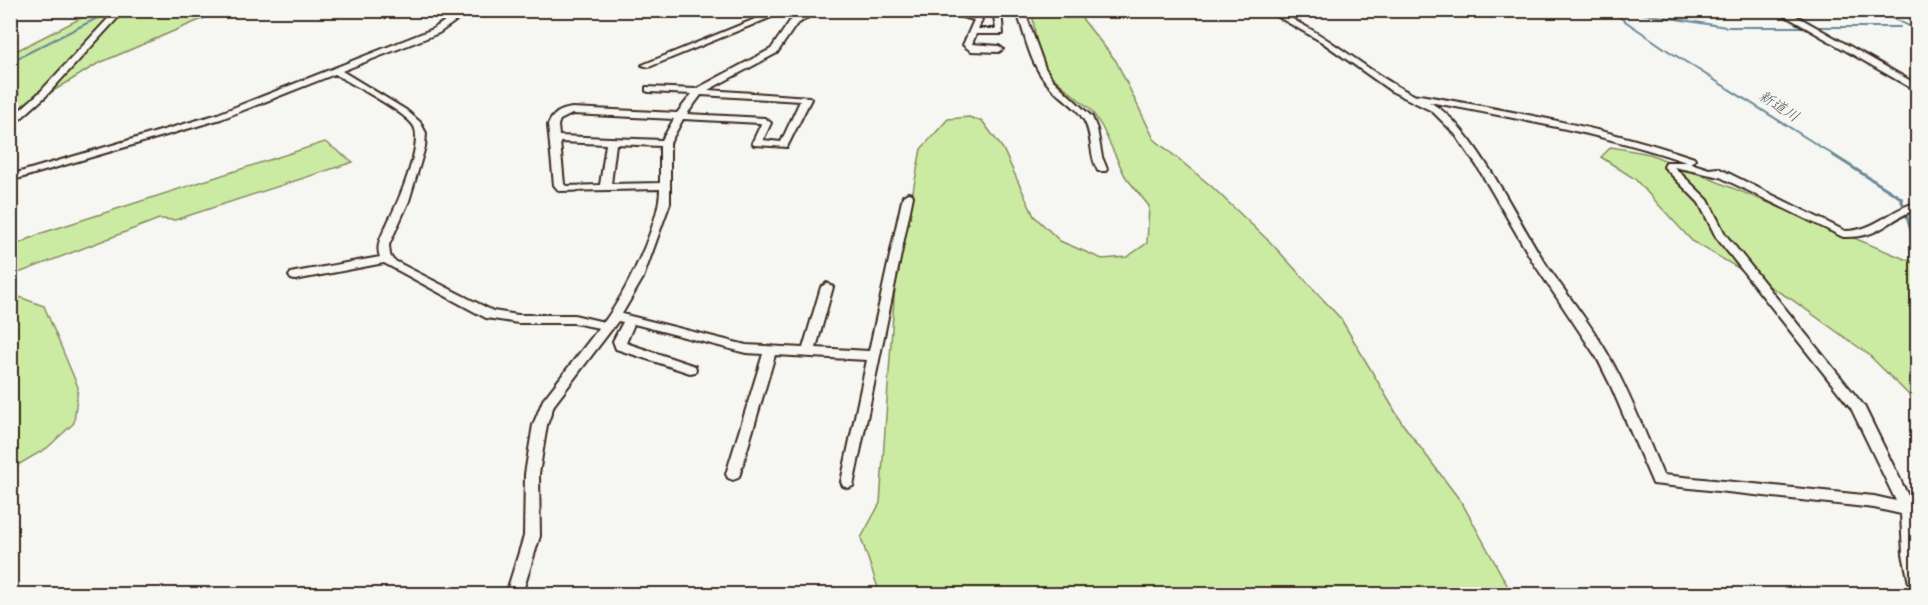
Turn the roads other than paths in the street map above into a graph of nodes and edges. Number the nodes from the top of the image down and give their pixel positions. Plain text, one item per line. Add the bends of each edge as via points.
1 (121, 10) edge
2 (467, 10) edge
3 (786, 10) edge
4 (815, 10) edge
5 (938, 10) edge
6 (997, 10) edge
7 (1025, 10) edge
8 (1270, 10) edge
9 (1779, 10) edge
10 (793, 23) junction
11 (974, 31) junction
12 (999, 49) dead end
13 (646, 65) dead end
14 (336, 70) junction
15 (649, 89) dead end
16 (1917, 89) edge
17 (699, 91) junction
18 (1410, 97) junction
19 (680, 116) junction
20 (10, 125) edge
21 (555, 139) junction
22 (611, 141) junction
23 (666, 143) junction
24 (1102, 169) dead end
25 (1721, 174) junction
26 (10, 178) edge
27 (664, 186) junction
28 (605, 188) junction
29 (908, 196) dead end
30 (1917, 205) edge
31 (387, 259) junction
32 (295, 276) dead end
33 (827, 287) dead end
34 (630, 320) junction
35 (611, 321) junction
36 (770, 351) junction
37 (808, 352) junction
38 (875, 356) junction
39 (690, 369) dead end
40 (733, 474) dead end
41 (848, 482) dead end
42 (1908, 510) junction
43 (1917, 588) edge
44 (514, 594) edge

1 - 20 street
2 - 14 street via 436,31
3 - 10 street
3 - 13 street
4 - 10 street
5 - 11 street via 976,18
6 - 11 street via 1000,32
7 - 24 street via 1023,18 1040,66 1048,80 1087,117
8 - 18 street via 1325,40 1376,78
9 - 16 street
10 - 17 street via 774,51
11 - 12 street via 969,47
14 - 26 street via 218,117
14 - 31 street via 403,112 421,133 404,201 383,245
15 - 17 street
17 - 19 street
17 - 19 street via 806,99 784,145 757,143 766,123 762,120
18 - 25 street via 1459,104 1652,147
18 - 42 street via 1447,119 1482,166 1539,262 1603,357 1658,480 1874,502
19 - 21 street via 566,112 555,119
19 - 23 street
21 - 22 street
21 - 28 street via 559,185 563,189
22 - 23 street
22 - 28 street
23 - 27 street
25 - 30 street via 1843,234 1861,234 1884,225
25 - 42 street via 1680,163 1669,167 1704,202 1720,235 1857,406
27 - 28 street
27 - 35 street via 663,212 637,278
29 - 38 street
31 - 32 street
31 - 35 street via 490,315
33 - 37 street
34 - 35 street
34 - 36 street via 746,350
34 - 39 street via 620,346
35 - 44 street via 548,403 540,425 532,474 532,536
36 - 37 street
36 - 40 street
37 - 38 street
38 - 41 street
42 - 43 street

